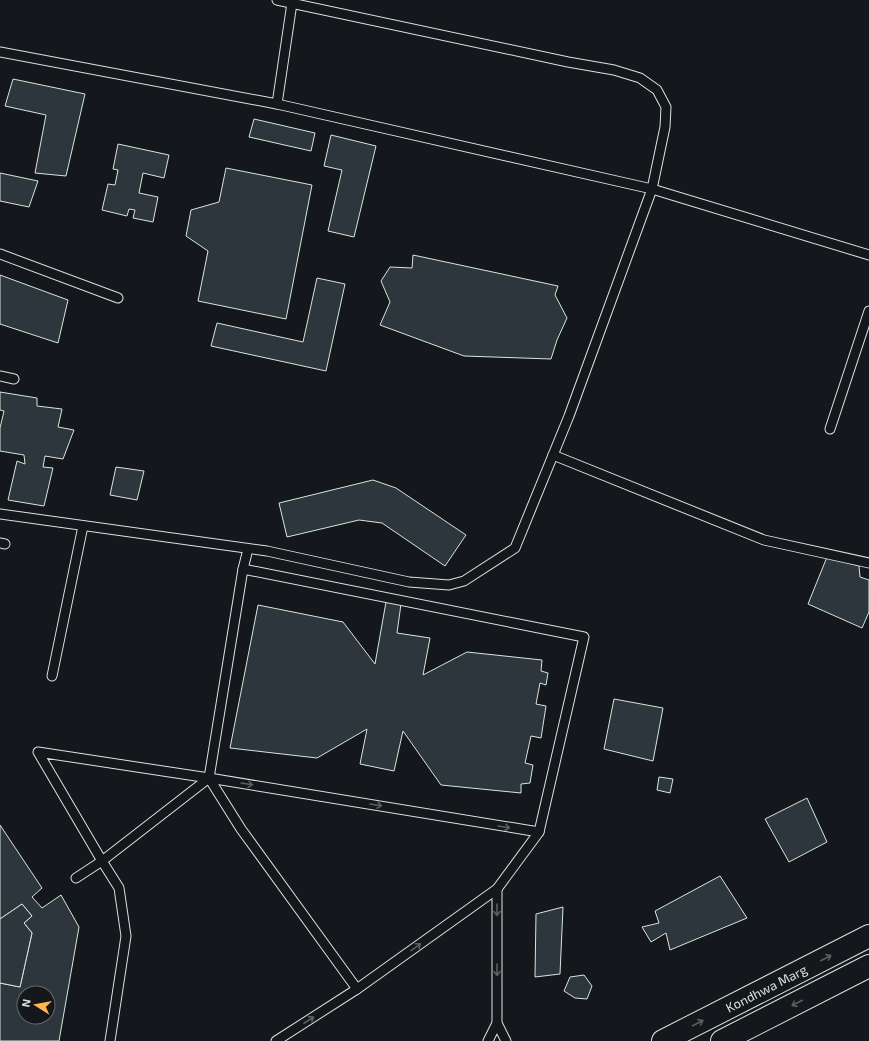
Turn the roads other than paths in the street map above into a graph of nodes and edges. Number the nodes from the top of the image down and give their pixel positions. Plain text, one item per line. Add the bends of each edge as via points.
1 (277, 0) edge
2 (292, 3) junction
3 (0, 52) edge
4 (276, 104) junction
5 (652, 189) junction
6 (0, 254) edge
7 (869, 255) edge
8 (118, 298) dead end
9 (869, 311) edge
10 (0, 376) edge
11 (14, 379) dead end
12 (830, 429) dead end
13 (553, 455) junction
14 (0, 514) edge
15 (83, 526) junction
16 (248, 549) junction
17 (869, 562) edge
18 (243, 569) junction
19 (52, 676) dead end
20 (209, 778) junction
21 (539, 832) junction
22 (102, 861) junction
23 (76, 878) dead end
24 (497, 889) junction
25 (869, 936) edge
26 (869, 966) edge
27 (356, 989) junction
28 (497, 1023) junction
29 (110, 1041) edge
30 (276, 1041) edge
31 (488, 1041) edge
32 (506, 1041) edge
33 (663, 1041) edge
34 (722, 1041) edge

1 - 2 lane
2 - 4 lane
2 - 5 lane via 614,70 640,78 657,90 666,107 665,127
3 - 4 lane
4 - 5 lane
5 - 7 lane
5 - 13 lane
6 - 8 lane
9 - 12 lane
10 - 11 lane
13 - 16 lane via 515,548 464,581 449,585 408,582
13 - 17 lane via 764,540
14 - 15 lane
15 - 16 lane
15 - 19 lane
16 - 18 lane
18 - 20 lane
18 - 21 lane via 584,637
20 -> 21 lane
20 - 22 lane
20 - 22 lane via 38,752
20 - 27 lane via 241,829
21 - 24 lane
22 - 23 lane
22 - 29 lane via 119,888 126,936
27 -> 24 lane
24 -> 28 lane
33 -> 25 main road, Kondhwa Marg
26 -> 34 main road, Kondhwa Marg
30 -> 27 lane
28 - 31 lane
28 - 32 lane

